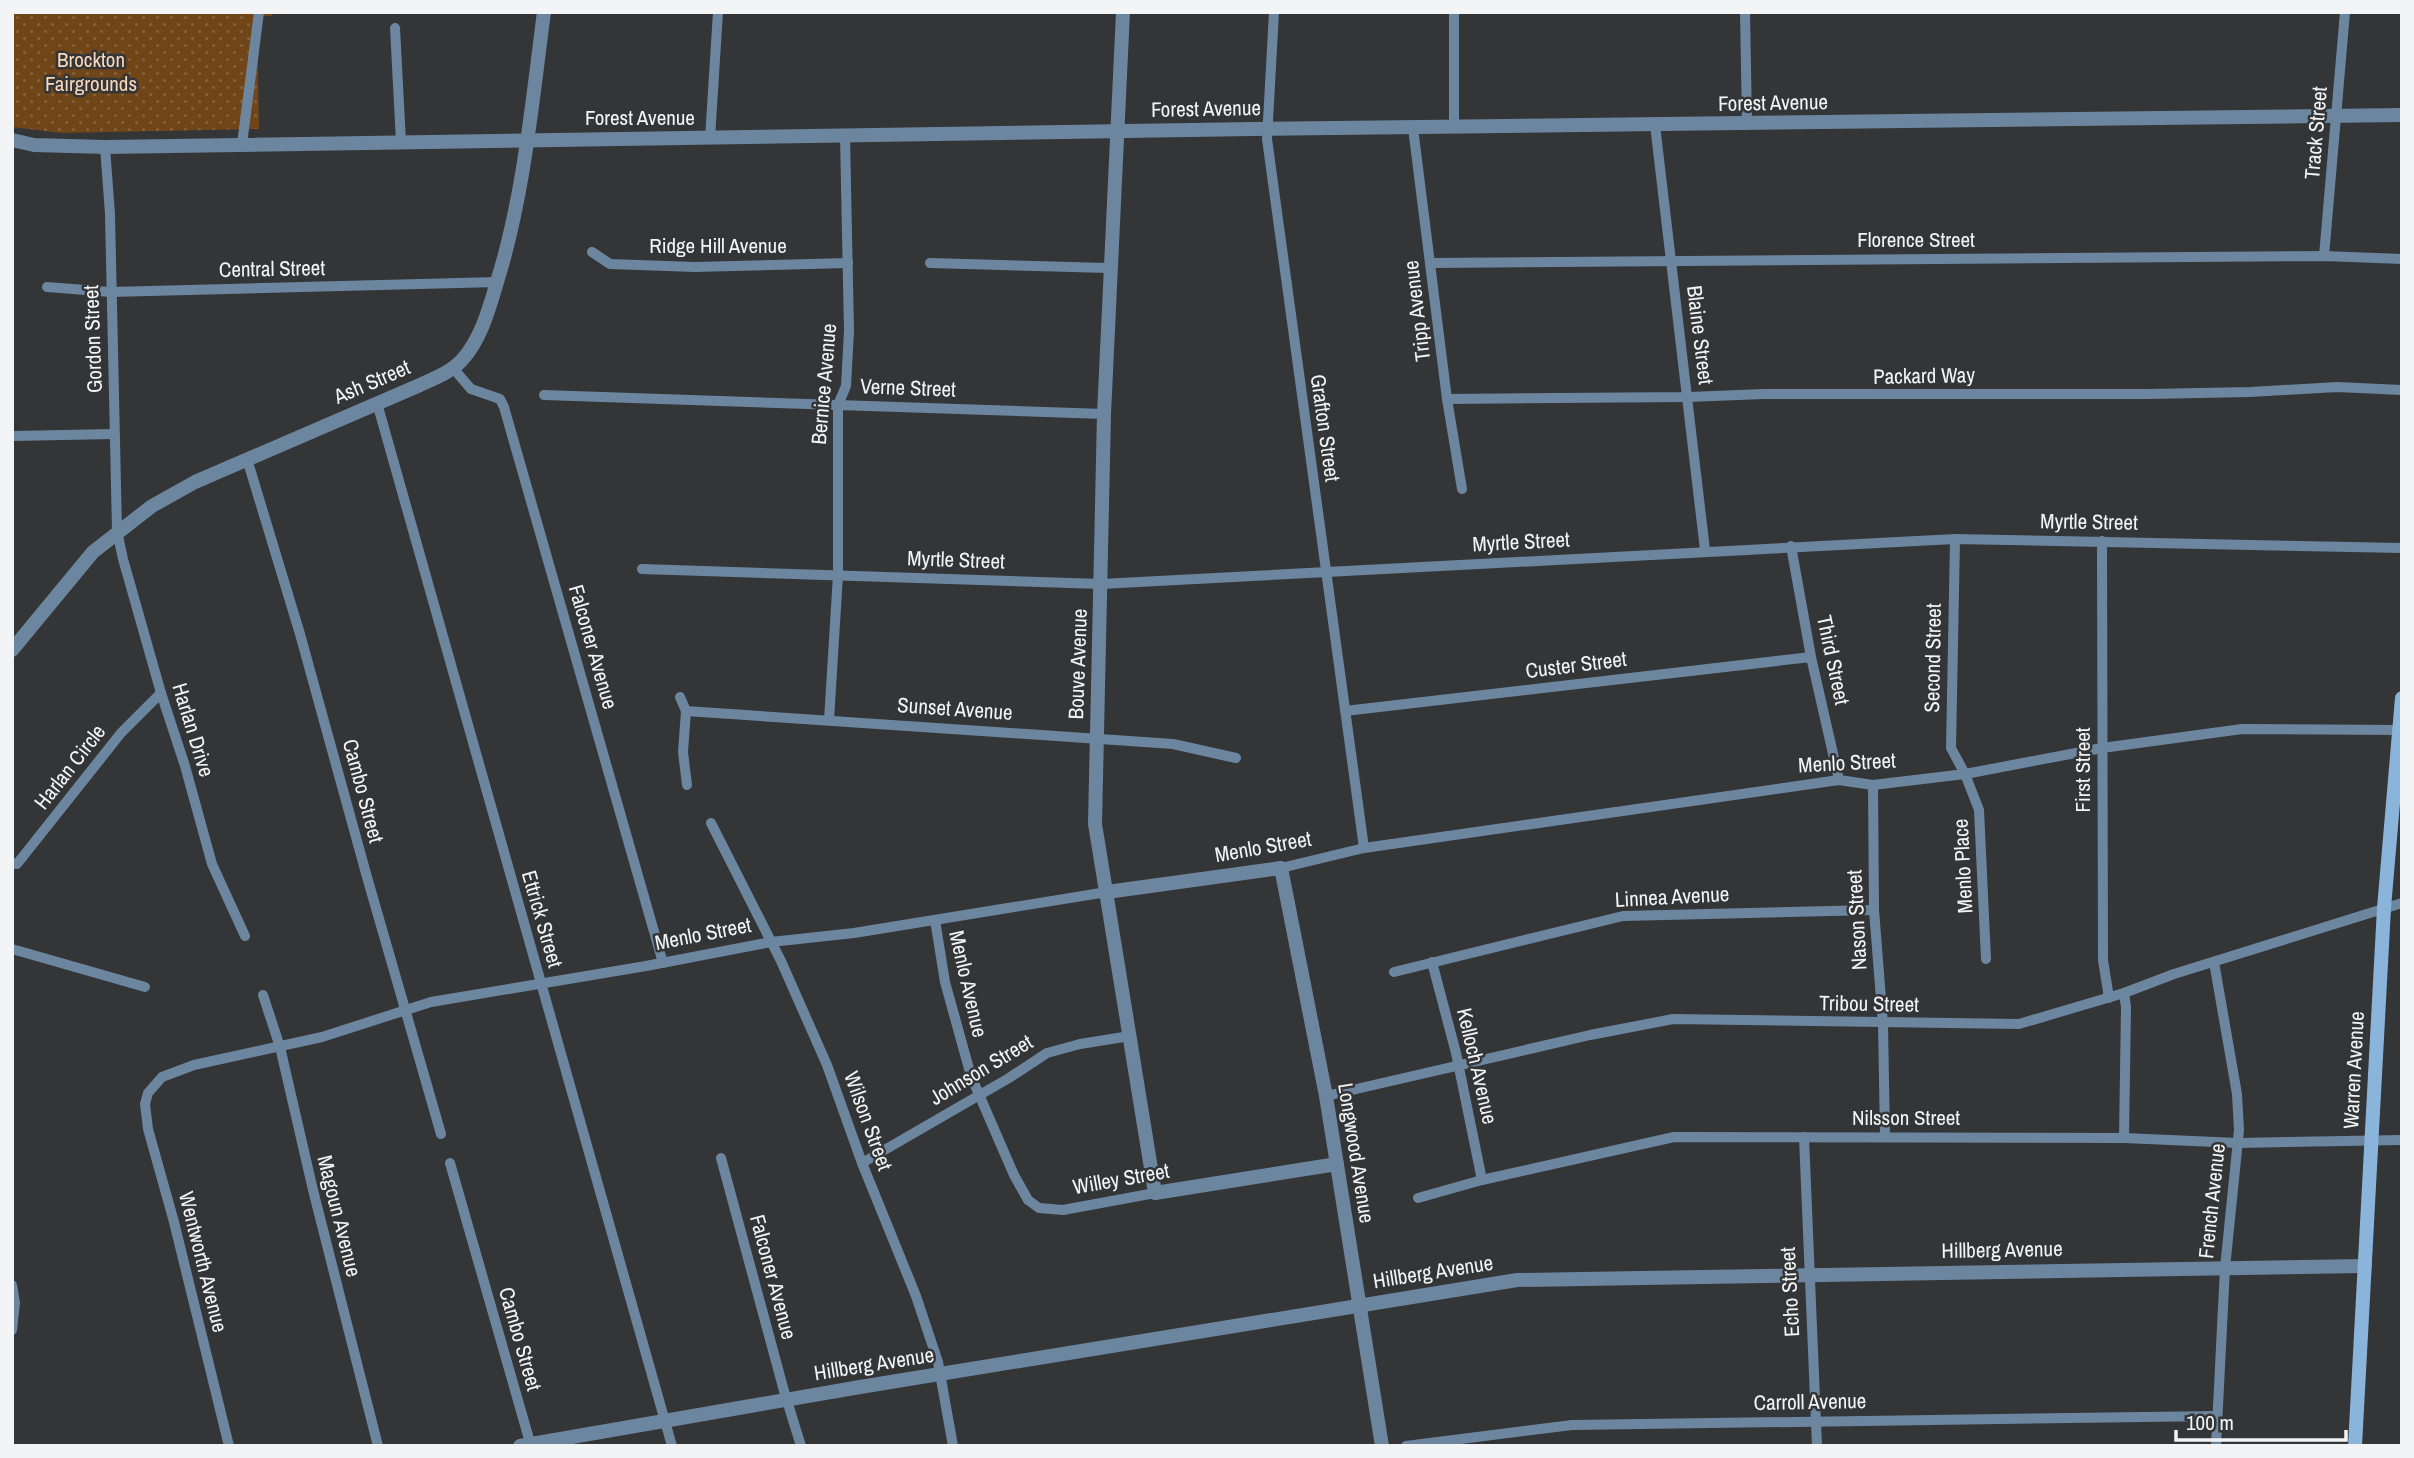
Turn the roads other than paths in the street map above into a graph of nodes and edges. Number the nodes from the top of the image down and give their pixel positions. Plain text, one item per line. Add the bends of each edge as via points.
1 (259, 12) edge
2 (544, 12) edge
3 (718, 12) edge
4 (1123, 12) edge
5 (1274, 12) edge
6 (1454, 12) edge
7 (1745, 12) edge
8 (2345, 12) edge
9 (395, 28) dead end
10 (2402, 115) edge
11 (2337, 116) junction
12 (1747, 124) junction
13 (1655, 125) junction
14 (1454, 127) junction
15 (1413, 128) junction
16 (1267, 129) junction
17 (1115, 132) junction
18 (845, 136) junction
19 (710, 138) junction
20 (12, 140) edge
21 (528, 140) junction
22 (401, 142) junction
23 (242, 144) junction
24 (105, 147) junction
25 (592, 252) dead end
26 (2324, 256) junction
27 (2402, 259) edge
28 (1670, 261) junction
29 (848, 263) junction
30 (930, 263) dead end
31 (1431, 263) junction
32 (1109, 268) junction
33 (497, 282) junction
34 (47, 287) dead end
35 (111, 292) junction
36 (453, 368) junction
37 (2402, 390) edge
38 (544, 395) dead end
39 (1688, 397) junction
40 (1447, 399) junction
41 (377, 403) junction
42 (838, 405) junction
43 (1104, 414) junction
44 (114, 434) junction
45 (12, 436) edge
46 (247, 459) junction
47 (1462, 489) dead end
48 (117, 531) junction
49 (1955, 539) junction
50 (2102, 541) junction
51 (1791, 547) junction
52 (2402, 548) edge
53 (1705, 551) junction
54 (642, 569) dead end
55 (1326, 573) junction
56 (838, 575) junction
57 (1101, 584) junction
58 (12, 650) edge
59 (1811, 657) junction
60 (160, 693) junction
61 (680, 697) dead end
62 (2402, 698) edge
63 (686, 711) junction
64 (1345, 711) junction
65 (829, 720) junction
66 (2399, 730) junction
67 (1097, 738) junction
68 (2102, 748) junction
69 (1236, 758) dead end
70 (1965, 774) junction
71 (1839, 780) junction
72 (687, 785) dead end
73 (1873, 785) junction
74 (2398, 785) edge
75 (711, 823) dead end
76 (1364, 848) junction
77 (14, 867) edge
78 (1281, 868) junction
79 (1107, 892) junction
80 (2402, 903) edge
81 (2384, 908) junction
82 (1874, 910) junction
83 (935, 920) junction
84 (245, 936) dead end
85 (771, 942) junction
86 (12, 949) edge
87 (1986, 959) dead end
88 (1432, 962) junction
89 (2214, 962) junction
90 (663, 963) junction
91 (1394, 972) dead end
92 (540, 982) junction
93 (145, 987) dead end
94 (2124, 993) junction
95 (263, 995) dead end
96 (2109, 998) junction
97 (405, 1008) junction
98 (1883, 1024) junction
99 (1130, 1036) junction
100 (280, 1047) junction
101 (1459, 1067) junction
102 (150, 1088) joint
103 (978, 1096) junction
104 (1326, 1096) junction
105 (441, 1134) dead end
106 (1885, 1136) junction
107 (1804, 1138) junction
108 (2124, 1138) junction
109 (2402, 1140) edge
110 (2371, 1141) junction
111 (2238, 1143) junction
112 (722, 1158) dead end
113 (450, 1163) dead end
114 (862, 1163) junction
115 (1337, 1164) junction
116 (1482, 1180) junction
117 (1155, 1193) junction
118 (1418, 1198) dead end
119 (2365, 1266) junction
120 (2225, 1268) junction
121 (1808, 1273) junction
122 (12, 1285) edge
123 (1359, 1306) junction
124 (12, 1330) edge
125 (941, 1375) junction
126 (787, 1400) junction
127 (2217, 1416) junction
128 (665, 1422) junction
129 (1816, 1422) junction
130 (527, 1445) edge
131 (229, 1446) edge
132 (378, 1446) edge
133 (672, 1446) edge
134 (801, 1446) edge
135 (953, 1446) edge
136 (1382, 1446) edge
137 (1406, 1446) edge
138 (1816, 1446) edge
139 (2216, 1446) edge
140 (2355, 1446) edge

1 - 23 street
2 - 21 street, Ash Street
3 - 19 street
4 - 17 street, Bouve Avenue
5 - 16 street, Grafton Street
6 - 14 street
7 - 12 street
8 - 11 street, Track Street
9 - 22 street
10 - 11 street, Forest Avenue
11 - 12 street, Forest Avenue
11 - 26 street, Track Street
12 - 13 street, Forest Avenue
13 - 14 street, Forest Avenue
13 - 28 street, Blaine Street
14 - 15 street, Forest Avenue
15 - 16 street, Forest Avenue
15 - 31 street, Tripp Avenue
16 - 17 street, Forest Avenue
16 - 55 street, Grafton Street
17 - 18 street, Forest Avenue
17 - 32 street, Bouve Avenue
18 - 19 street, Forest Avenue
18 - 29 street, Bernice Avenue
19 - 21 street, Forest Avenue
20 - 24 street, Forest Avenue
21 - 22 street, Forest Avenue
21 - 33 street, Ash Street via 514,223
22 - 23 street, Forest Avenue
23 - 24 street, Forest Avenue
24 - 35 street, Gordon Street
25 - 29 street, Ridge Hill Avenue via 610,264
26 - 27 street, Florence Street
26 - 28 street, Florence Street
28 - 31 street, Florence Street
28 - 39 street, Blaine Street
29 - 42 street, Bernice Avenue via 846,386
30 - 32 street
31 - 40 street, Tripp Avenue
32 - 43 street, Bouve Avenue
33 - 35 street, Central Street
33 - 36 street, Ash Street via 475,342
34 - 35 street, Central Street
35 - 44 street, Gordon Street
36 - 41 street, Ash Street
36 - 90 street, Falconer Avenue via 471,389 500,399 504,407
37 - 39 street, Packard Way via 2337,387
38 - 42 street, Verne Street
39 - 40 street, Packard Way
39 - 53 street, Blaine Street
40 - 47 street, Tripp Avenue
41 - 46 street, Ash Street
41 - 92 street, Ettrick Street
42 - 43 street, Verne Street
42 - 56 street, Bernice Avenue
43 - 57 street, Bouve Avenue
44 - 45 street
44 - 48 street, Gordon Street
46 - 48 street, Ash Street via 171,495
46 - 97 street, Cambo Street
48 - 58 street, Ash Street via 84,562
48 - 60 street, Harlan Drive
49 - 50 street, Myrtle Street
49 - 51 street, Myrtle Street
49 - 70 street, Second Street via 1951,748
50 - 52 street, Myrtle Street
50 - 68 street, First Street
51 - 53 street, Myrtle Street
51 - 59 street, Third Street
53 - 55 street, Myrtle Street
54 - 56 street, Myrtle Street
55 - 57 street, Myrtle Street
55 - 64 street, Grafton Street
56 - 57 street, Myrtle Street
56 - 65 street, Bernice Avenue
57 - 67 street, Bouve Avenue
59 - 64 street, Custer Street
59 - 71 street, Third Street
60 - 77 street, Harlan Circle via 121,733
60 - 84 street, Harlan Drive via 212,864
61 - 63 street
62 - 66 main road, Warren Avenue
63 - 65 street, Sunset Avenue
63 - 72 street via 683,752
64 - 76 street, Grafton Street
65 - 67 street, Sunset Avenue
66 - 68 street, Menlo Street via 2242,729
66 - 74 main road, Warren Avenue
67 - 69 street, Sunset Avenue via 1173,744
67 - 79 street, Bouve Avenue via 1096,824
68 - 70 street, Menlo Street
68 - 96 street, First Street via 2103,960
70 - 73 street, Menlo Street
70 - 87 street, Menlo Place via 1979,810
71 - 73 street, Menlo Street
71 - 76 street, Menlo Street
73 - 82 street, Nason Street
74 - 81 main road, Warren Avenue
75 - 85 street, Wilson Street
76 - 78 street, Menlo Street
78 - 79 street, Menlo Street
78 - 104 street, Longwood Avenue
79 - 83 street, Menlo Street
79 - 99 street, Bouve Avenue
80 - 81 street, Tribou Street
81 - 89 street, Tribou Street
81 - 110 main road, Warren Avenue
82 - 88 street, Linnea Avenue via 1623,916
82 - 98 street, Nason Street
83 - 85 street, Menlo Street
83 - 103 street, Menlo Avenue via 950,1000
85 - 90 street, Menlo Street
85 - 114 street, Wilson Street via 818,1043
86 - 93 street
88 - 91 street, Linnea Avenue
88 - 101 street, Kelloch Avenue
89 - 94 street, Tribou Street
89 - 111 street, French Avenue via 2236,1094
90 - 92 street, Menlo Street
92 - 97 street, Menlo Street
92 - 128 street, Ettrick Street
94 - 96 street, Tribou Street
94 - 108 street
95 - 100 street, Magoun Avenue
96 - 98 street, Tribou Street via 2019,1024
97 - 100 street, Menlo Street
97 - 105 street, Cambo Street
98 - 101 street, Tribou Street via 1673,1019
98 - 106 street, Nason Street
99 - 103 street, Johnson Street via 1047,1053
99 - 117 street, Bouve Avenue
100 - 102 street, Menlo Street via 194,1065 162,1077
100 - 132 street, Magoun Avenue
101 - 104 street, Tribou Street
101 - 116 street, Kelloch Avenue
102 - 131 street, Wentworth Avenue via 145,1104 148,1129
103 - 114 street, Johnson Street
103 - 117 street, Willey Street via 1033,1205 1063,1210
104 - 115 street, Longwood Avenue
106 - 107 street, Nilsson Street
106 - 108 street, Nilsson Street
107 - 116 street, Nilsson Street via 1674,1137
107 - 121 street, Echo Street
108 - 111 street, Nilsson Street
109 - 110 street, Nilsson Street
110 - 111 street, Nilsson Street
110 - 119 main road, Warren Avenue
111 - 120 street, French Avenue
112 - 126 street, Falconer Avenue
113 - 130 street, Cambo Street
114 - 125 street, Wilson Street via 916,1296
115 - 117 street, Willey Street
115 - 123 street, Longwood Avenue
116 - 118 street, Nilsson Street
119 - 120 street, Hillberg Avenue
119 - 140 main road, Warren Avenue
120 - 121 street, Hillberg Avenue
120 - 127 street, French Avenue
121 - 123 street, Hillberg Avenue via 1517,1280
121 - 129 street, Echo Street
122 - 124 street
123 - 125 street, Hillberg Avenue
123 - 136 street, Longwood Avenue
125 - 126 street, Hillberg Avenue
125 - 135 street, Wilson Street
126 - 128 street, Hillberg Avenue
126 - 134 street, Falconer Avenue
127 - 129 street, Carroll Avenue
127 - 139 street, French Avenue
128 - 130 street, Hillberg Avenue
128 - 133 street, Ettrick Street
129 - 137 street, Carroll Avenue via 1572,1425
129 - 138 street, Echo Street

